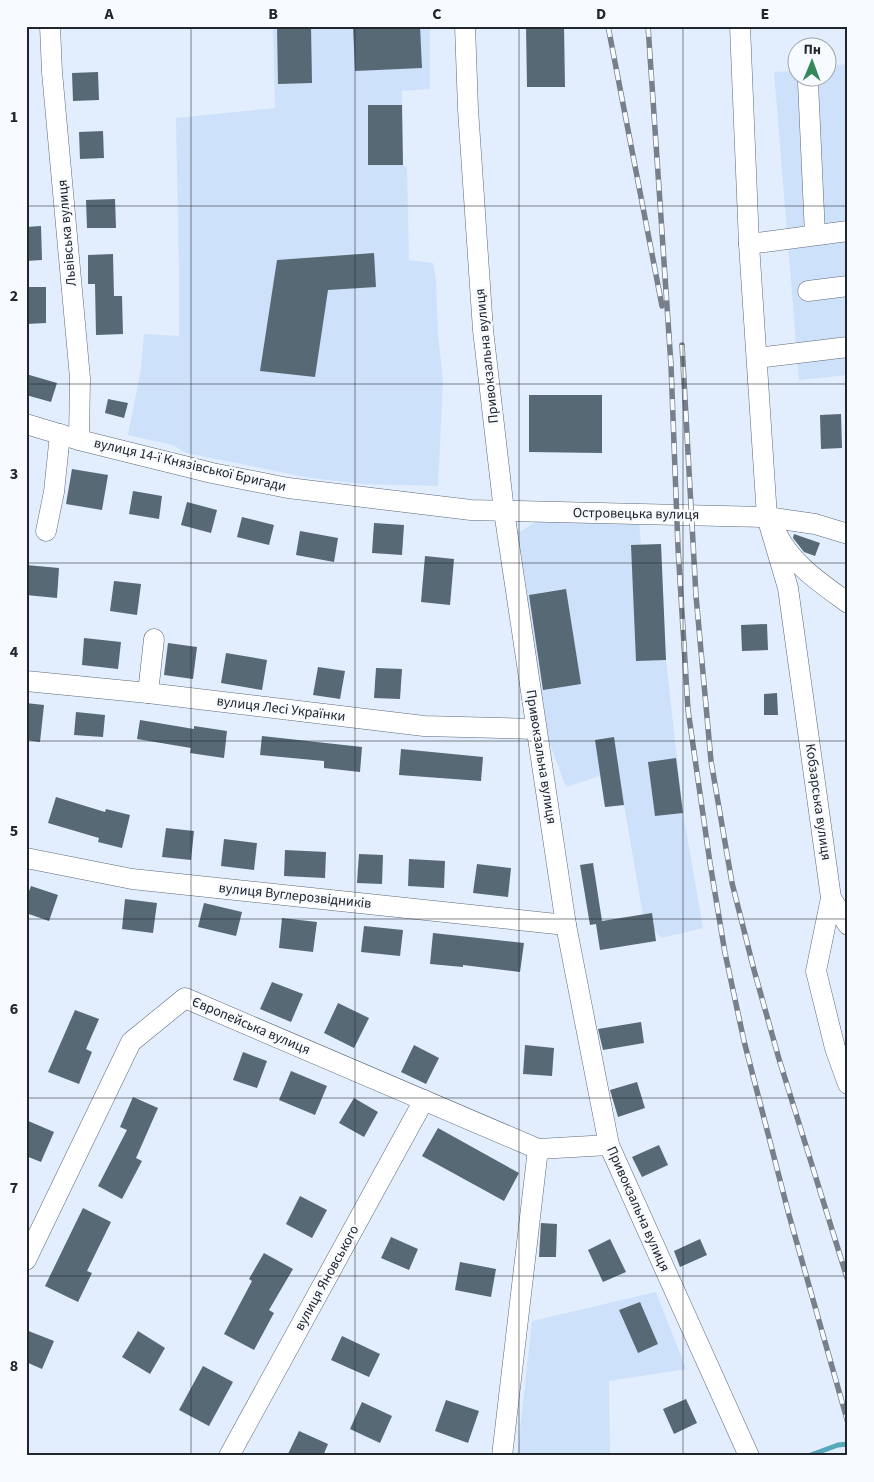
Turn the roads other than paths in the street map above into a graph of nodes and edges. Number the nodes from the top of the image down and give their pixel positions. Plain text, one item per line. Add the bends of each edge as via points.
1 (50, 26) edge
2 (464, 26) edge
3 (740, 26) edge
4 (808, 88) edge
5 (848, 231) edge
6 (815, 235) junction
7 (749, 244) junction
8 (848, 286) edge
9 (808, 291) dead end
10 (848, 347) edge
11 (756, 358) junction
12 (26, 424) edge
13 (60, 434) junction
14 (79, 440) junction
15 (504, 510) junction
16 (767, 517) junction
17 (46, 530) dead end
18 (848, 534) edge
19 (848, 603) edge
20 (154, 639) dead end
21 (26, 681) edge
22 (148, 693) junction
23 (536, 729) junction
24 (26, 858) edge
25 (831, 898) junction
26 (566, 925) junction
27 (848, 925) edge
28 (848, 1084) edge
29 (424, 1100) junction
30 (608, 1145) junction
31 (538, 1150) junction
32 (26, 1260) edge
33 (746, 1450) edge
34 (229, 1456) edge
35 (502, 1456) edge

1 - 14 street, Львівська вулиця via 80,378
2 - 15 street, Привокзальна вулиця via 483,330
3 - 7 street
4 - 6 street
5 - 6 street
6 - 7 street
7 - 11 street
8 - 9 street
10 - 11 street
11 - 16 street
12 - 13 street, вулиця 14-ї Князівської Бригади
13 - 14 street, вулиця 14-ї Князівської Бригади
13 - 17 street
14 - 15 street, вулиця 14-ї Князівської Бригади via 288,488 471,510
15 - 16 street, Островецька вулиця
15 - 23 street, Привокзальна вулиця
16 - 18 street, Островецька вулиця via 815,524
16 - 19 street via 784,548 810,574
16 - 25 street, Кобзарська вулиця via 788,588
20 - 22 street
21 - 22 street, вулиця Лесі Українки
22 - 23 street, вулиця Лесі Українки via 424,726
23 - 26 street, Привокзальна вулиця
24 - 26 street, вулиця Вуглерозвідників via 132,879
25 - 27 street
25 - 28 street, Кобзарська вулиця via 816,971 835,1048
26 - 30 street, Привокзальна вулиця
29 - 31 street, Європейська вулиця
29 - 32 street, Європейська вулиця via 184,998 131,1042
29 - 34 street, вулиця Яновського
30 - 31 street, Європейська вулиця
30 - 33 street, Привокзальна вулиця
31 - 35 street

